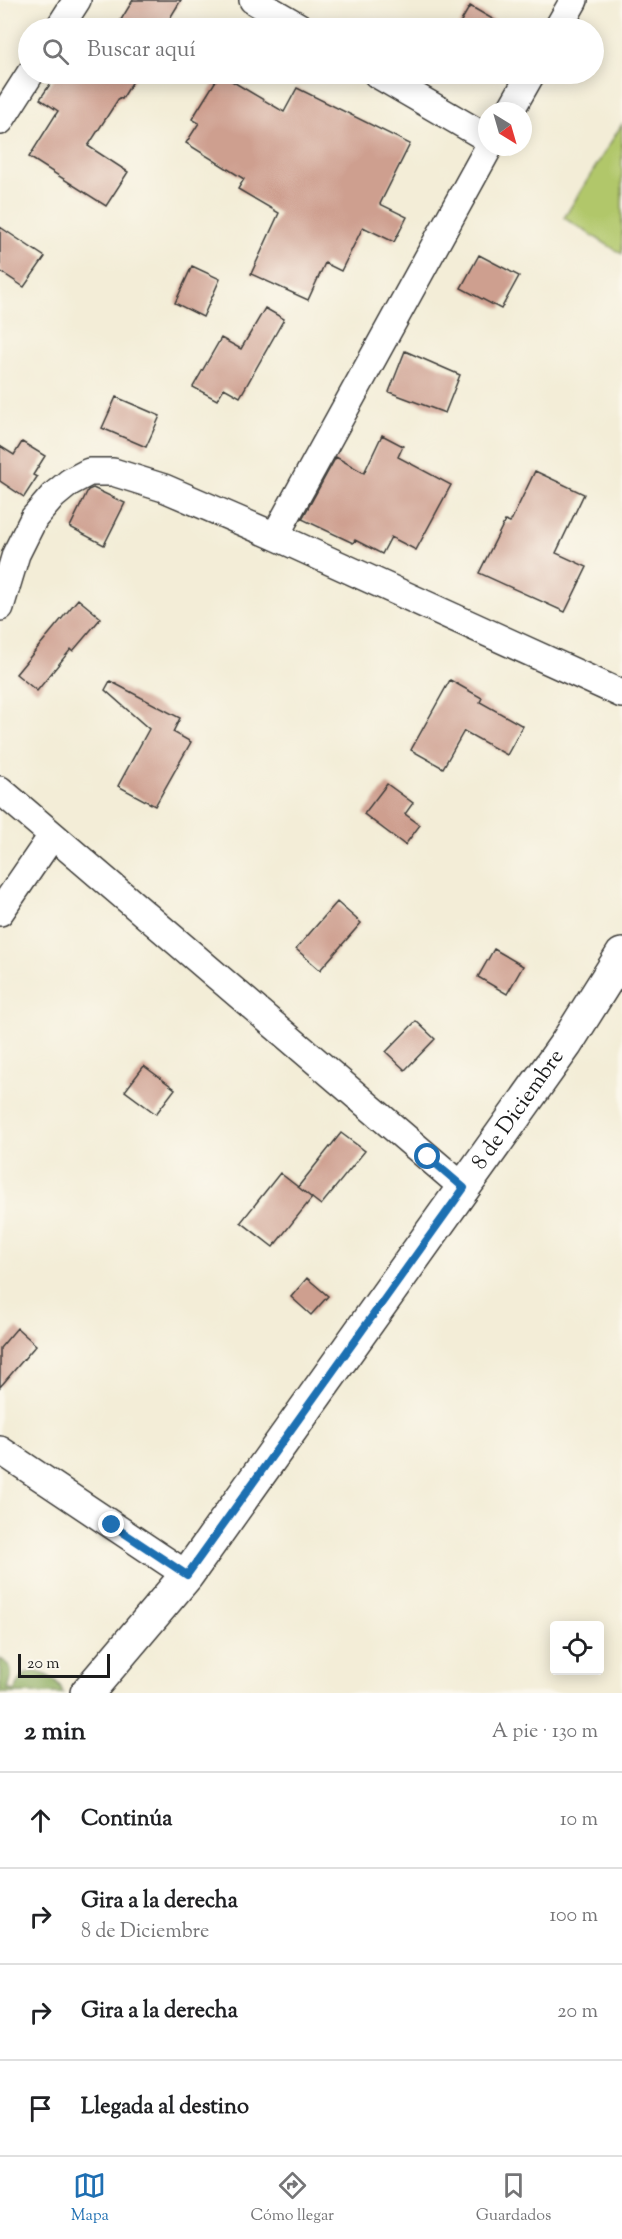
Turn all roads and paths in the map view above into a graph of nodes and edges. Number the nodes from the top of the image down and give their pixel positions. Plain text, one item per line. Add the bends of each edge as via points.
1 (77, 0) edge
2 (253, 0) edge
3 (574, 0) edge
4 (65, 18) edge
5 (284, 18) edge
6 (564, 18) edge
7 (24, 84) edge
8 (394, 84) edge
9 (525, 84) edge
10 (515, 102) edge
11 (0, 121) edge
12 (478, 133) edge
13 (484, 156) edge
14 (275, 536) junction
15 (8, 549) edge
16 (0, 607) edge
17 (622, 694) edge
18 (0, 790) edge
19 (52, 836) junction
20 (0, 912) edge
21 (622, 955) edge
22 (464, 1188) junction
23 (0, 1450) edge
24 (187, 1575) junction
25 (87, 1693) edge

1 - 4 street
2 - 5 street
3 - 6 street
7 - 11 street
8 - 12 street
9 - 10 street
13 - 14 street
14 - 15 street via 164,488 113,472 89,472 53,496
14 - 17 street
15 - 16 street
18 - 19 street
19 - 20 street
19 - 22 street
21 - 22 street, 8 de Diciembre via 566,1044
22 - 24 street, 8 de Diciembre
23 - 24 street
24 - 25 street, 8 de Diciembre

